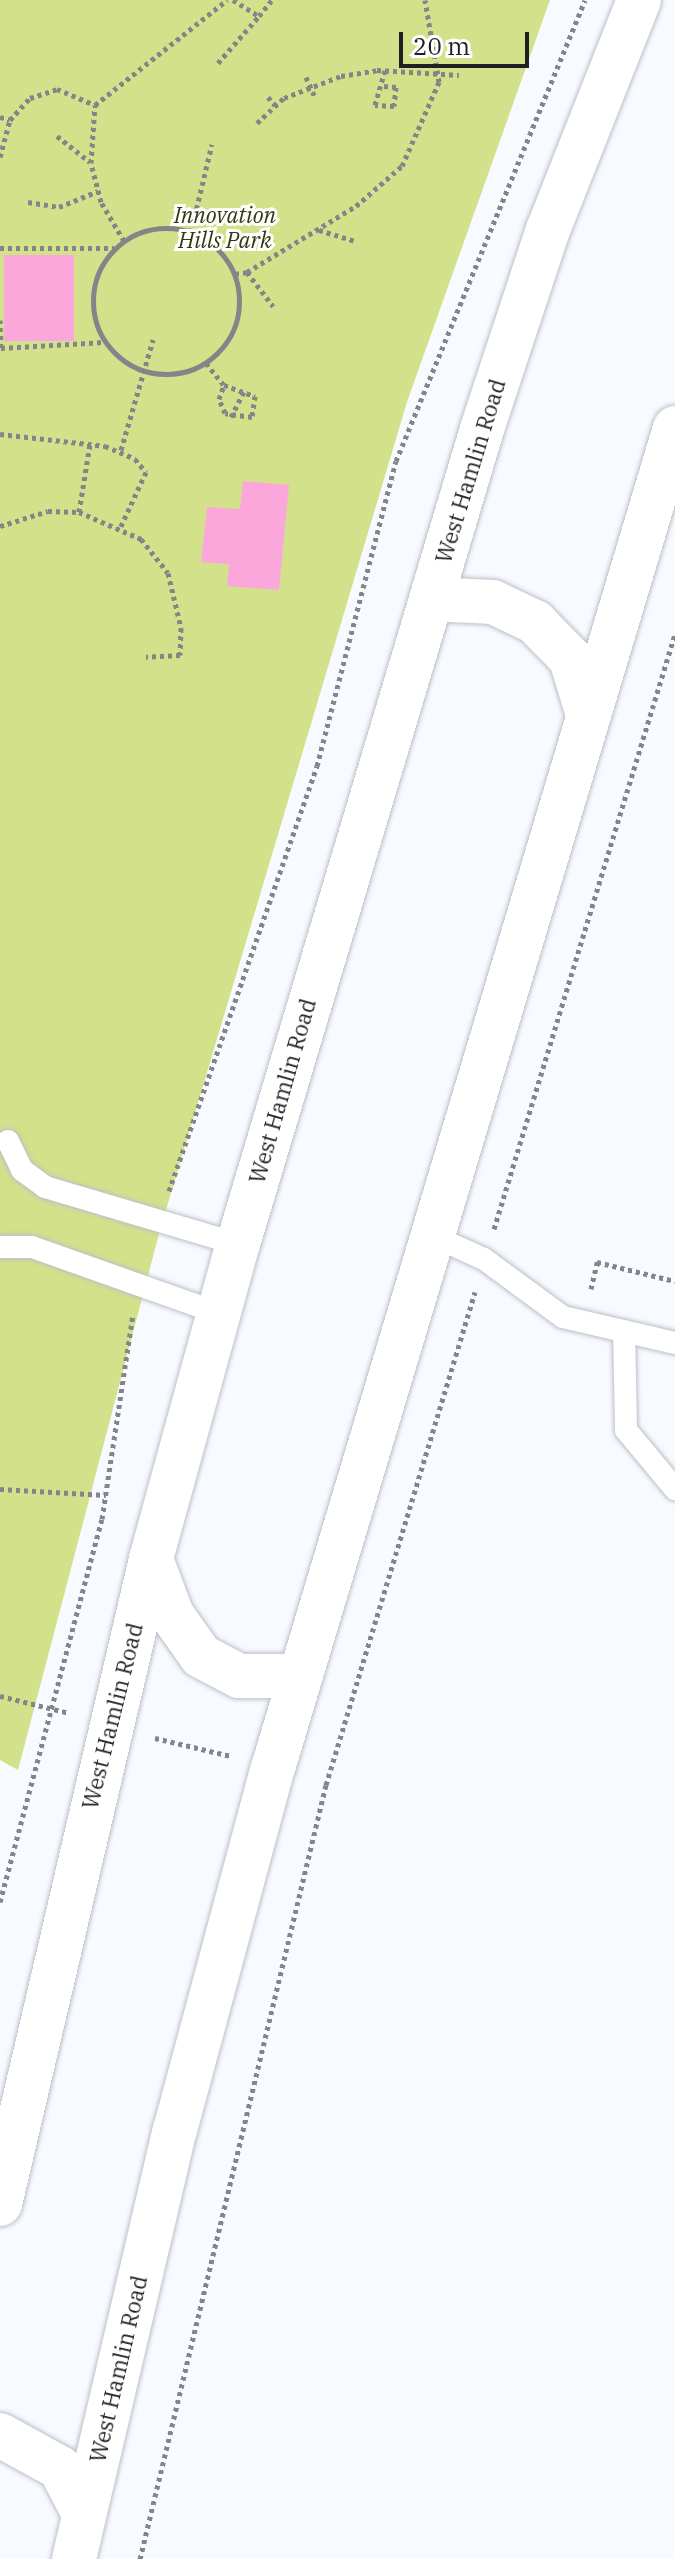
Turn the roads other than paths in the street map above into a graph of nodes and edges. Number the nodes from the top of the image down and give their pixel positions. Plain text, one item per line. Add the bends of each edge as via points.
1 (639, 0) edge
2 (675, 428) edge
3 (431, 599) junction
4 (588, 715) junction
5 (8, 1141) dead end
6 (431, 1235) junction
7 (238, 1244) junction
8 (0, 1247) edge
9 (218, 1313) junction
10 (624, 1331) junction
11 (675, 1343) edge
12 (675, 1489) edge
13 (151, 1559) junction
14 (299, 1676) junction
15 (0, 2204) edge
16 (0, 2435) edge
17 (84, 2514) junction
18 (74, 2559) edge

1 - 3 main road, West Hamlin Road via 548,230
2 - 4 main road, West Hamlin Road
3 - 4 main road via 493,602 535,622 571,659
3 - 7 main road, West Hamlin Road
4 - 6 main road, West Hamlin Road
5 - 7 lane via 22,1170 45,1187
6 - 10 lane via 484,1259 563,1317
6 - 14 main road, West Hamlin Road
7 - 9 main road, West Hamlin Road
8 - 9 lane via 32,1247
9 - 13 main road, West Hamlin Road
10 - 11 lane
10 - 12 lane via 626,1430
13 - 14 main road via 172,1615 201,1656 239,1676
13 - 15 main road, West Hamlin Road
14 - 17 main road, West Hamlin Road via 198,2041
16 - 17 main road via 60,2468
17 - 18 main road, West Hamlin Road

